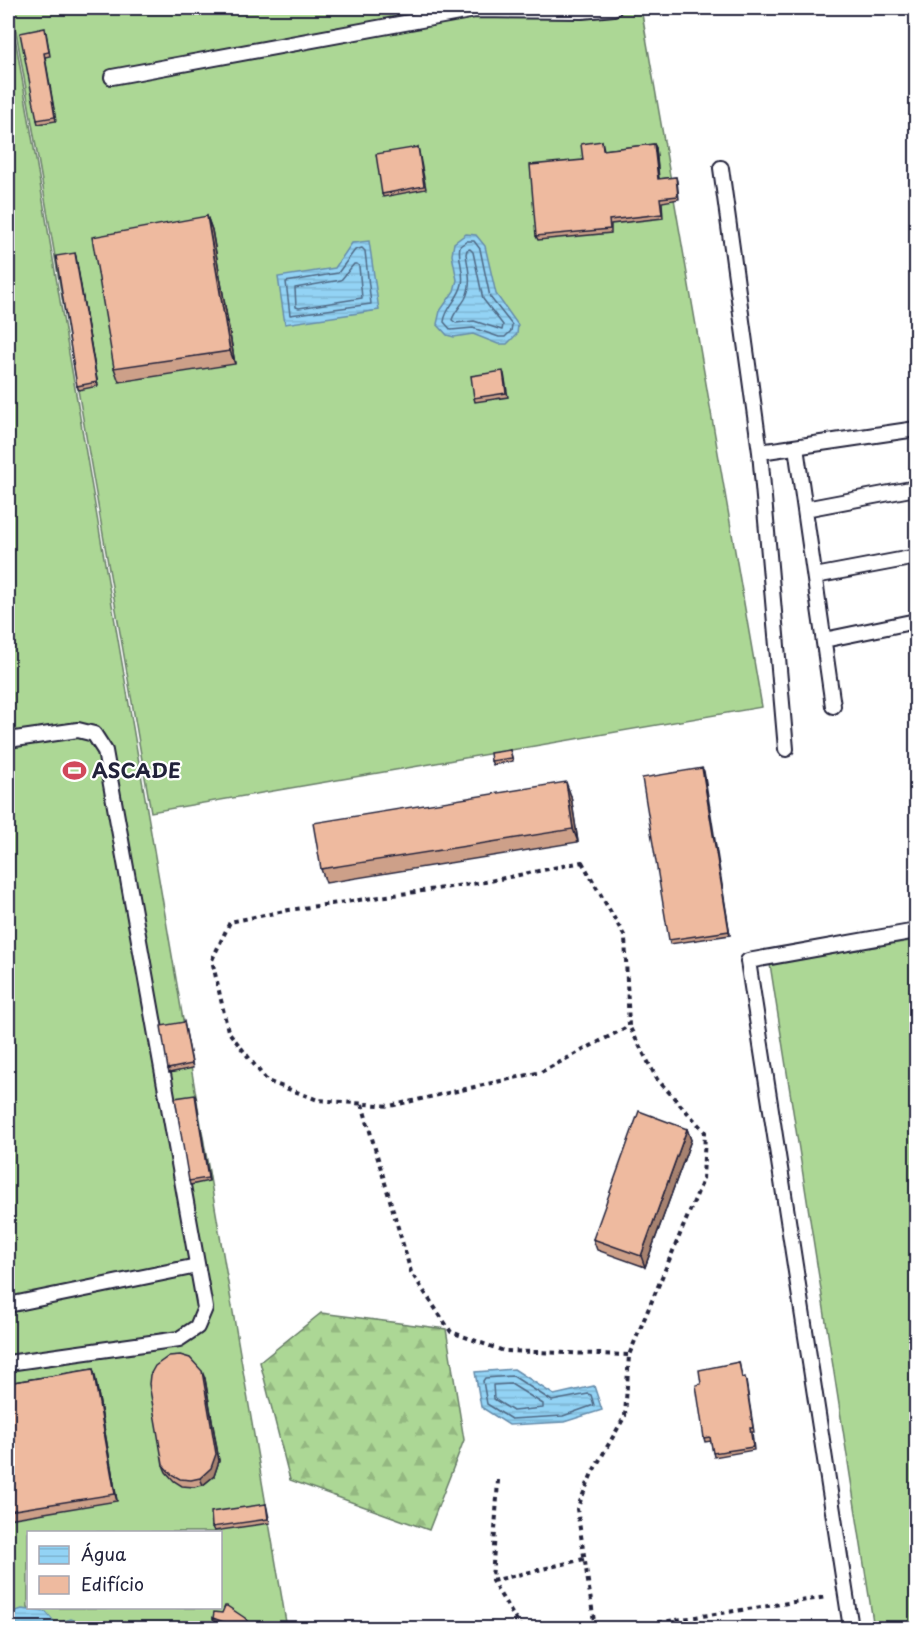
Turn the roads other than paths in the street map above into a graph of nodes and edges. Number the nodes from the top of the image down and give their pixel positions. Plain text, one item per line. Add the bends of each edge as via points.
1 (614, 8) edge
2 (476, 9) edge
3 (112, 77) dead end
4 (722, 168) dead end
5 (916, 429) edge
6 (796, 447) junction
7 (760, 452) junction
8 (916, 488) edge
9 (805, 508) junction
10 (916, 558) edge
11 (815, 576) junction
12 (916, 621) edge
13 (824, 640) junction
14 (833, 706) dead end
15 (8, 740) edge
16 (786, 749) dead end
17 (916, 931) edge
18 (197, 1266) junction
19 (8, 1305) edge
20 (8, 1363) edge
21 (851, 1629) edge

1 - 2 lane
2 - 3 lane
4 - 7 lane
5 - 6 lane
6 - 7 lane
6 - 9 lane
7 - 16 lane
8 - 9 lane
9 - 11 lane
10 - 11 lane
11 - 13 lane
12 - 13 lane
13 - 14 lane
15 - 18 lane via 78,730 94,734 105,751
17 - 21 lane via 748,961
18 - 19 lane
18 - 20 lane via 205,1308 197,1327 179,1339

